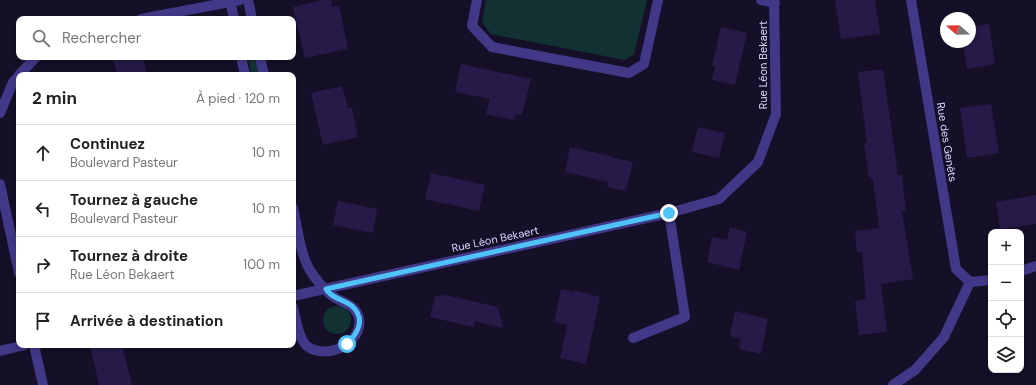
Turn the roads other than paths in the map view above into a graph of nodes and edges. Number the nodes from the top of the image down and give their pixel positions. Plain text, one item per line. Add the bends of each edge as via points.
1 (248, 0) edge
2 (477, 0) edge
3 (658, 0) edge
4 (761, 0) edge
5 (911, 0) edge
6 (233, 1) edge
7 (774, 1) edge
8 (157, 16) edge
9 (234, 16) edge
10 (251, 16) edge
11 (33, 60) edge
12 (242, 60) edge
13 (261, 60) edge
14 (22, 72) edge
15 (244, 72) edge
16 (263, 72) edge
17 (16, 78) edge
18 (0, 113) edge
19 (0, 184) edge
20 (669, 213) junction
21 (296, 222) edge
22 (16, 259) edge
23 (1036, 266) edge
24 (1024, 270) edge
25 (988, 280) edge
26 (970, 282) junction
27 (326, 289) junction
28 (296, 295) edge
29 (296, 319) edge
30 (633, 338) dead end
31 (16, 347) edge
32 (35, 348) edge
33 (0, 351) edge
34 (43, 385) edge
35 (893, 385) edge

1 - 10 street
2 - 3 street via 472,26 492,47 629,73 644,64
4 - 7 street, Rue Léon Bekaert
5 - 26 street, Rue des Genêts via 956,269
6 - 8 street
6 - 9 street
7 - 20 street, Rue Léon Bekaert via 776,114 758,162 719,199
11 - 14 street
12 - 15 street
13 - 16 street
17 - 18 street
19 - 22 street
20 - 27 street, Rue Léon Bekaert
20 - 30 street via 685,317
21 - 27 street via 304,260 312,274
23 - 24 street
25 - 26 street
26 - 35 street via 944,337 915,370
27 - 28 street, Rue Léon Bekaert
27 - 29 street via 334,297 351,306 359,316 359,327 354,337 337,350 316,351 307,346 300,336
31 - 33 street
32 - 34 street

